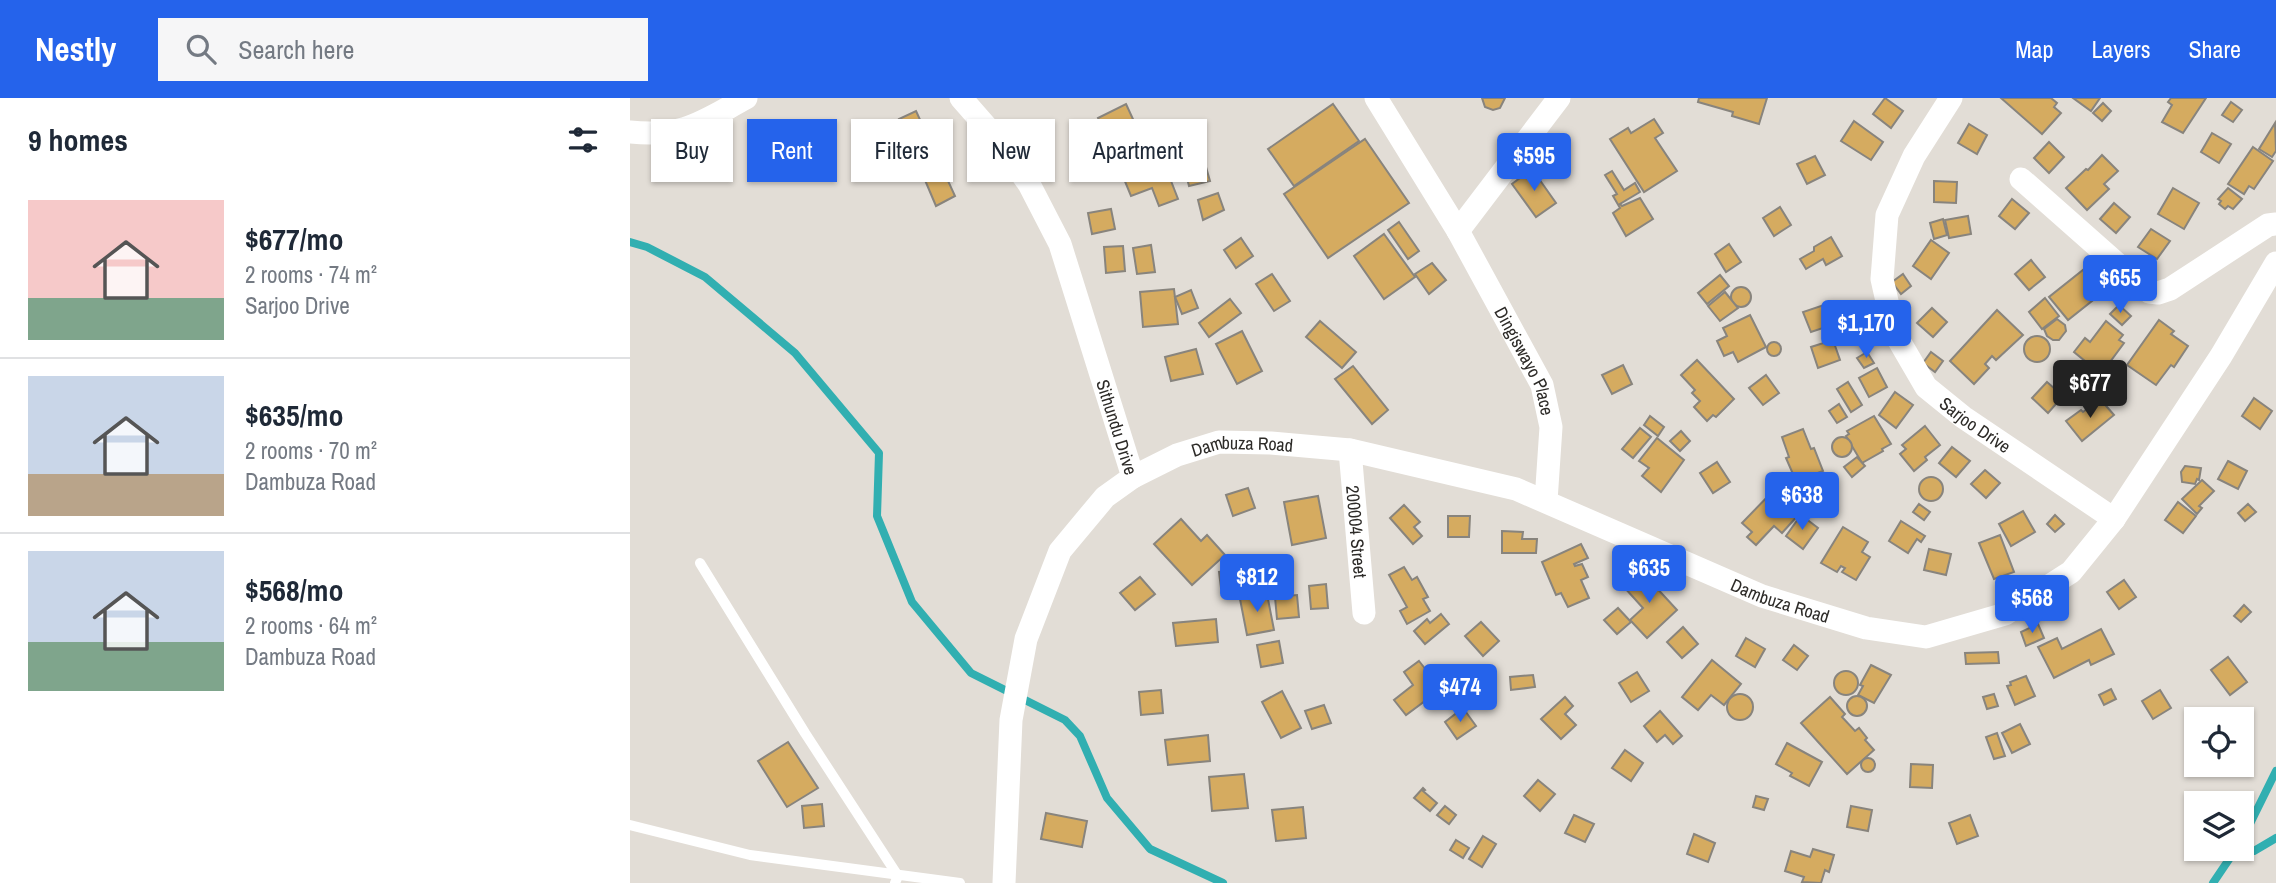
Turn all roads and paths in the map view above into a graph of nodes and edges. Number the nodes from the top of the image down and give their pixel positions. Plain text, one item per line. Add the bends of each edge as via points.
1 (746, 98) edge
2 (961, 98) edge
3 (1376, 98) edge
4 (1559, 98) edge
5 (1951, 98) edge
6 (630, 132) edge
7 (2021, 179) dead end
8 (2276, 224) edge
9 (1458, 231) junction
10 (2276, 263) edge
11 (1350, 450) junction
12 (1133, 477) junction
13 (1546, 501) junction
14 (2114, 519) junction
15 (700, 563) dead end
16 (1364, 613) dead end
17 (630, 825) edge
18 (897, 879) edge
19 (960, 883) edge
20 (1004, 883) edge

1 - 6 street via 683,131
2 - 12 street, Sithundu Drive via 1029,184 1060,244
3 - 9 street, Dingiswayo Place
4 - 9 street
5 - 14 street, Sarjoo Drive via 1914,156 1887,215 1882,279 1894,332 1926,387
7 - 8 street via 2149,292 2170,289
9 - 13 street, Dingiswayo Place via 1542,386 1551,427
10 - 14 street, Dambuza Road
11 - 12 street, Dambuza Road via 1219,442 1177,455
11 - 13 street, Dambuza Road via 1516,489
11 - 16 street, 200004 Street
12 - 20 street, Sithundu Drive via 1105,497 1060,551 1026,639 1011,720
13 - 14 street, Dambuza Road via 1762,596 1866,628 1926,637 2005,614 2071,572
15 - 18 lane
17 - 18 lane via 750,855
18 - 19 lane

